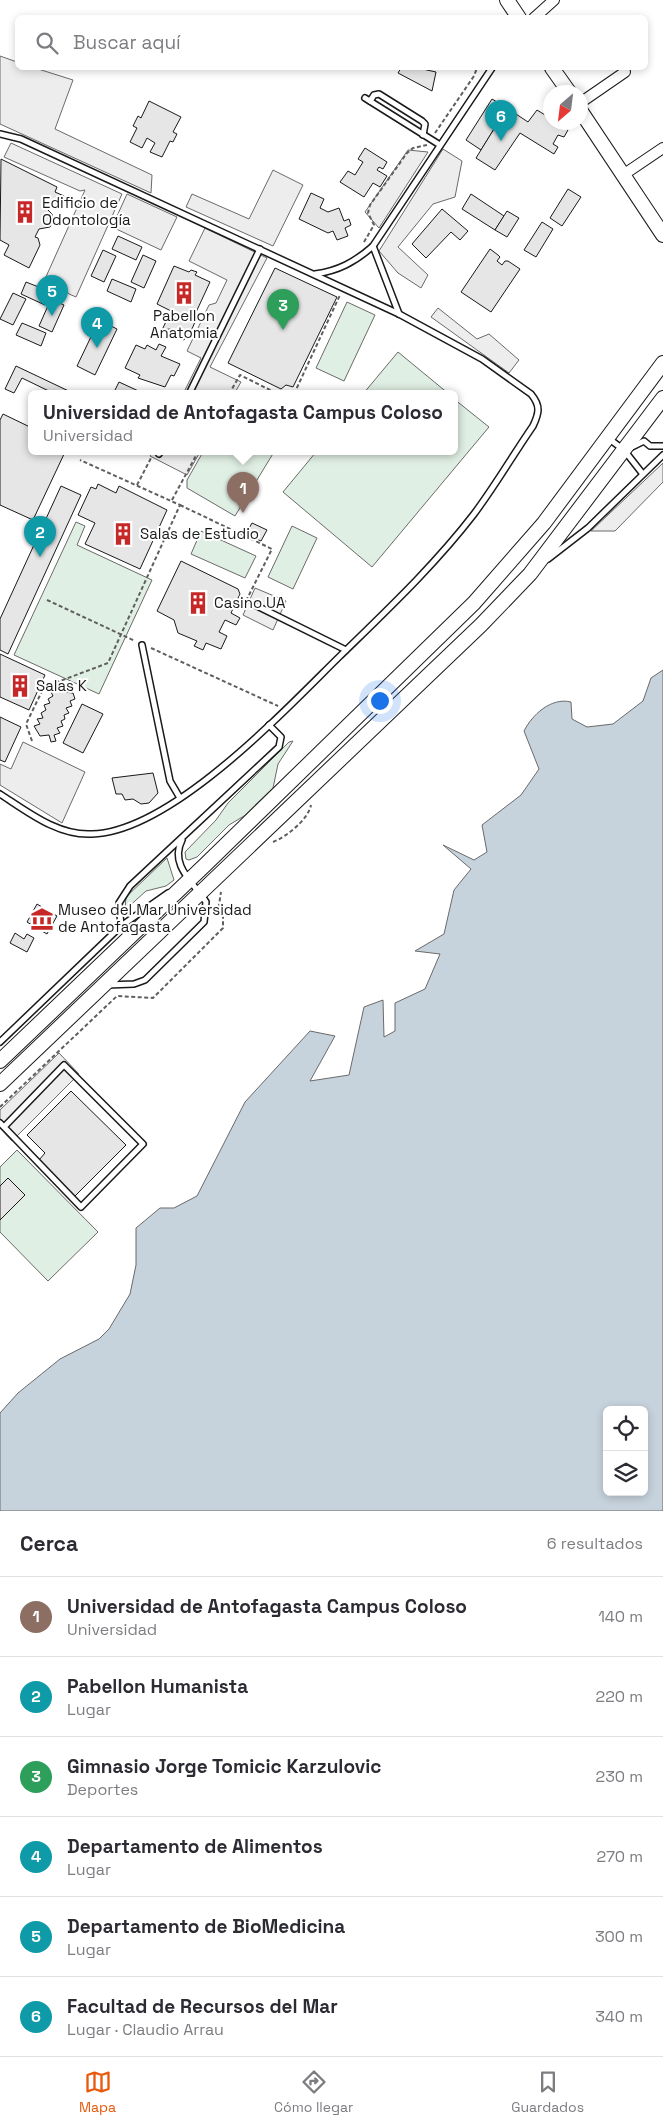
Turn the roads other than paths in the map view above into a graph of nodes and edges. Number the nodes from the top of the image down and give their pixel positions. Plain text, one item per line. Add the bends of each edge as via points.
1 (507, 0) edge
2 (554, 0) edge
3 (517, 15) edge
4 (537, 15) edge
5 (491, 70) edge
6 (553, 70) edge
7 (625, 72) dead end
8 (564, 85) edge
9 (588, 98) edge
10 (588, 122) edge
11 (0, 134) edge
12 (423, 135) junction
13 (440, 145) junction
14 (663, 148) edge
15 (623, 175) junction
16 (663, 235) edge
17 (373, 246) junction
18 (260, 250) junction
19 (314, 275) junction
20 (400, 314) junction
21 (663, 363) edge
22 (191, 390) edge
23 (663, 398) edge
24 (608, 438) junction
25 (663, 446) edge
26 (624, 450) junction
27 (663, 455) edge
28 (642, 473) junction
29 (530, 574) junction
30 (255, 605) road end
31 (142, 645) road end
32 (346, 650) junction
33 (269, 725) junction
34 (0, 794) edge
35 (180, 798) junction
36 (182, 840) junction
37 (189, 881) junction
38 (200, 893) junction
39 (121, 926) junction
40 (104, 985) junction
41 (0, 1042) edge
42 (0, 1061) edge
43 (0, 1084) edge
44 (2, 1125) edge

1 - 3 main road
2 - 4 street
5 - 13 lane
6 - 8 main road
7 - 9 street
10 - 15 main road
11 - 18 lane via 21,139
12 - 12 lane via 422,121 379,94 367,100
12 - 13 lane
13 - 17 lane
14 - 15 street
15 - 16 main road
17 - 19 lane via 344,267
17 - 20 lane
18 - 19 lane
18 - 22 lane
19 - 20 lane
20 - 32 lane via 482,359 531,394 538,401 539,412 474,514 402,597
21 - 24 main road
23 - 26 main road
24 - 26 lane
24 - 37 main road via 544,523 474,603
25 - 26 lane via 650,446 644,442
26 - 28 lane
26 - 29 main road
27 - 28 lane
28 - 29 lane via 588,528
29 - 38 main road via 443,662
30 - 32 lane
31 - 35 lane via 170,781
32 - 33 lane
33 - 35 lane
33 - 36 lane via 281,737 279,747
34 - 35 lane via 43,821 69,832 91,834 114,832 137,824
36 - 37 lane via 178,859
36 - 39 lane via 169,848 120,899
37 - 38 lane
37 - 39 lane
37 - 42 main road
38 - 40 main road
38 - 40 lane via 206,902 207,912 197,932 145,980 134,984
39 - 41 lane
40 - 43 main road
44 - 44 lane via 81,1207 143,1144 64,1065

